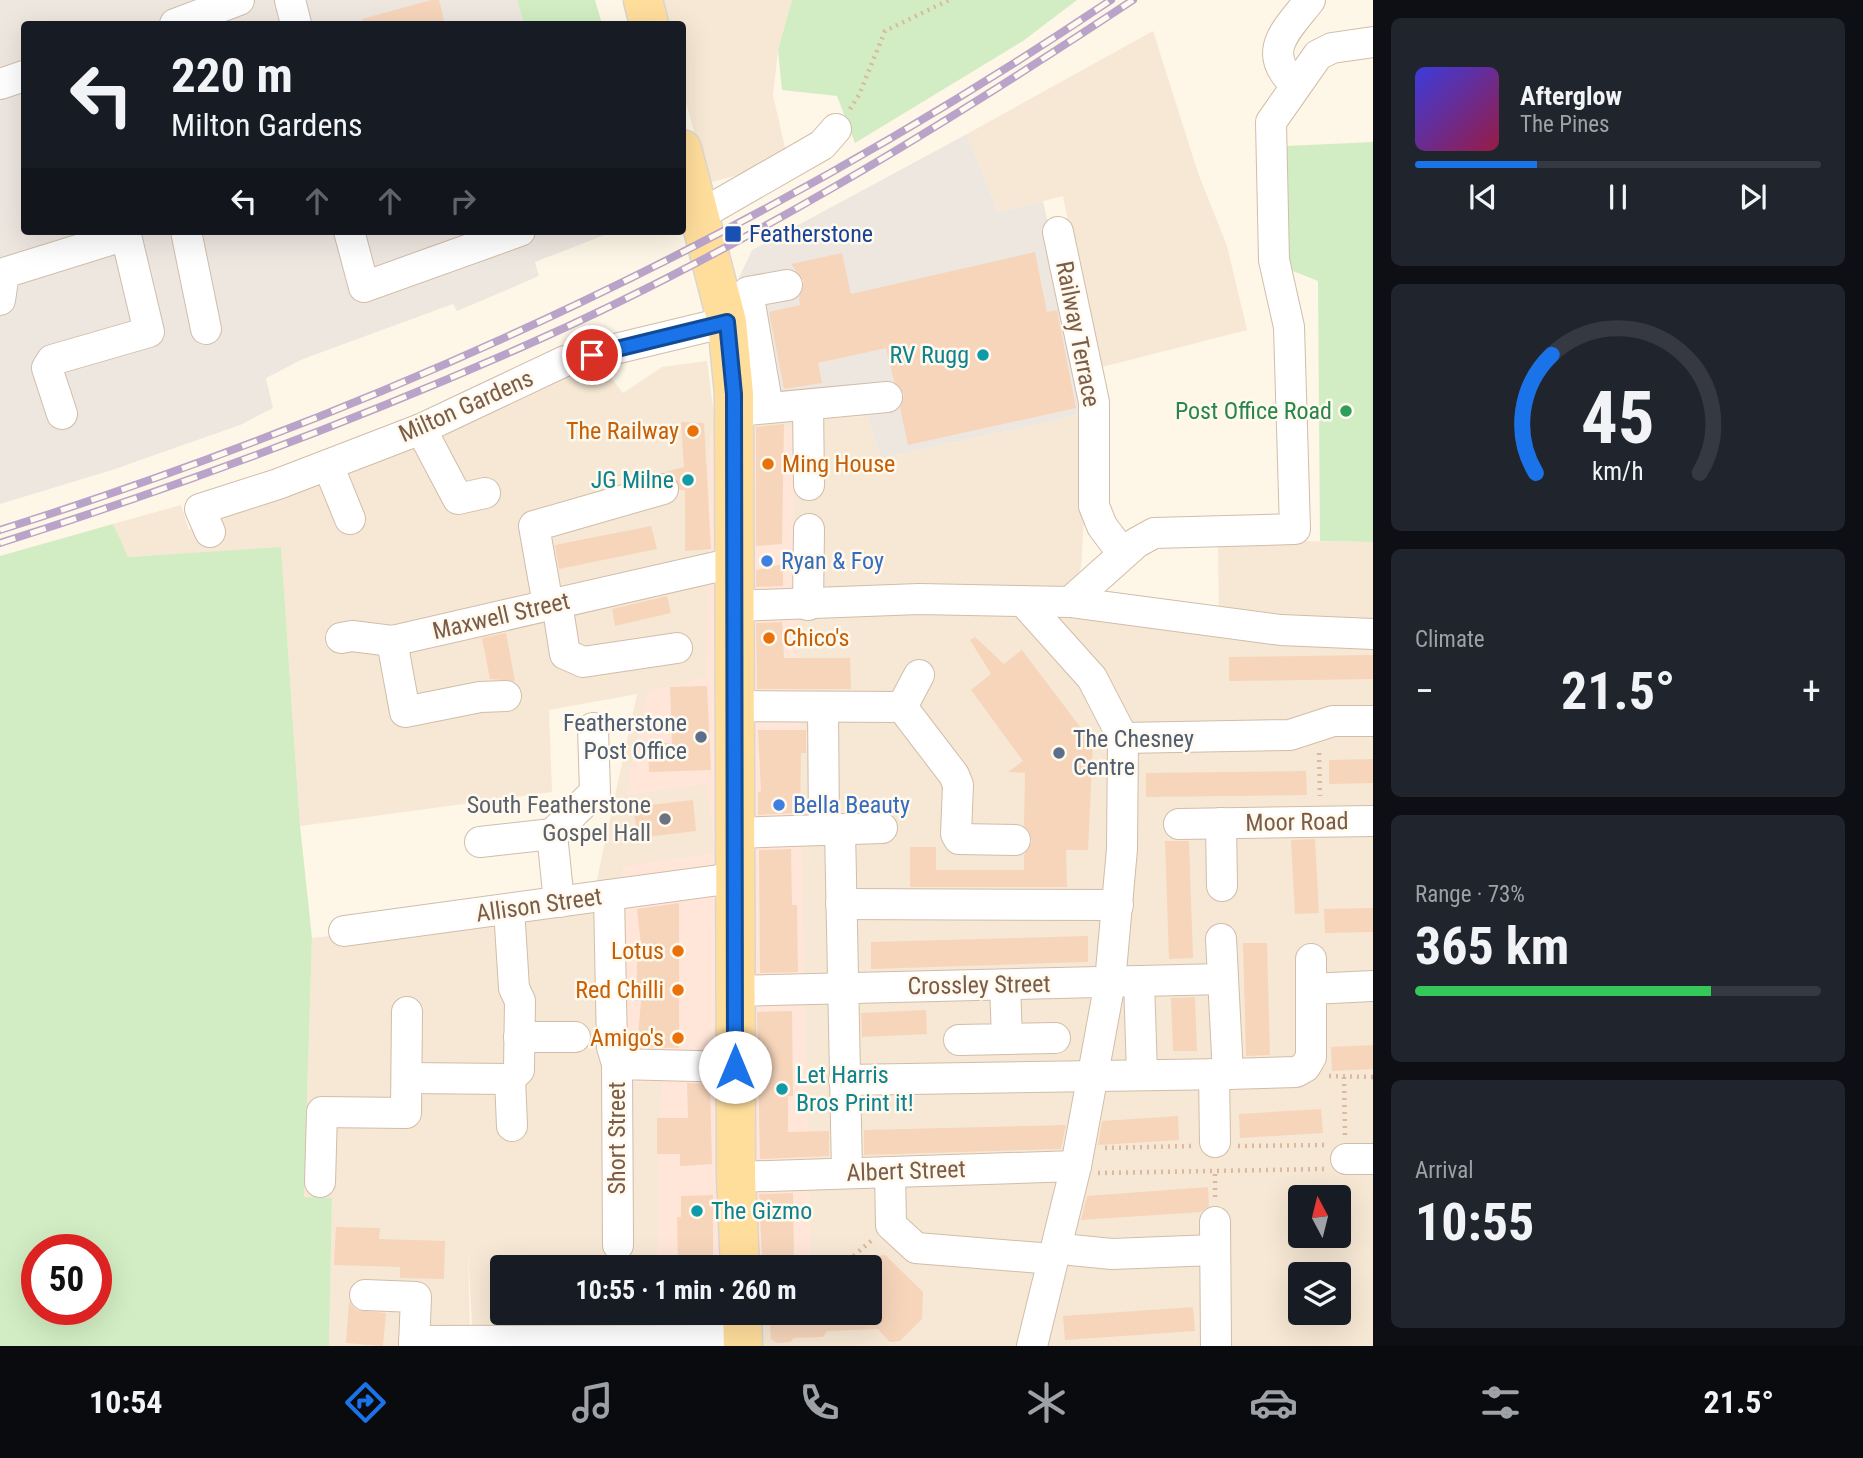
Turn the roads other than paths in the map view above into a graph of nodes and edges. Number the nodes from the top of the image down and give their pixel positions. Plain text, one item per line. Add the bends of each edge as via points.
1 (239, 0) edge
2 (290, 0) edge
3 (643, 0) edge
4 (1310, 0) edge
5 (184, 14) edge
6 (295, 21) edge
7 (648, 21) edge
8 (1373, 42) edge
9 (21, 76) edge
10 (0, 84) edge
11 (1296, 85) junction
12 (836, 129) road end
13 (686, 164) edge
14 (700, 215) junction
15 (1058, 232) dead end
16 (119, 235) edge
17 (125, 235) edge
18 (187, 235) edge
19 (350, 235) edge
20 (509, 235) edge
21 (787, 285) dead end
22 (0, 300) edge
23 (727, 322) junction
24 (206, 329) dead end
25 (887, 397) dead end
26 (808, 405) junction
27 (751, 410) junction
28 (62, 414) dead end
29 (421, 429) junction
30 (328, 465) junction
31 (809, 485) dead end
32 (663, 489) dead end
33 (485, 493) dead end
34 (350, 519) dead end
35 (809, 529) dead end
36 (210, 532) dead end
37 (1123, 554) junction
38 (733, 563) junction
39 (1023, 601) junction
40 (1070, 602) junction
41 (553, 604) junction
42 (808, 605) junction
43 (734, 606) junction
44 (1373, 634) edge
45 (341, 638) dead end
46 (392, 641) junction
47 (677, 648) dead end
48 (919, 675) dead end
49 (506, 696) dead end
50 (733, 706) junction
51 (823, 707) junction
52 (902, 707) junction
53 (1373, 721) edge
54 (593, 728) dead end
55 (1123, 738) junction
56 (1373, 821) edge
57 (1221, 823) junction
58 (1179, 824) dead end
59 (882, 828) dead end
60 (832, 829) junction
61 (734, 833) junction
62 (552, 834) junction
63 (1015, 841) dead end
64 (480, 842) dead end
65 (734, 878) junction
66 (1222, 886) dead end
67 (609, 895) junction
68 (559, 902) junction
69 (841, 904) junction
70 (1118, 905) junction
71 (509, 909) junction
72 (344, 932) dead end
73 (1221, 939) dead end
74 (1311, 959) dead end
75 (1223, 979) junction
76 (1125, 981) junction
77 (1005, 985) junction
78 (1373, 986) edge
79 (842, 989) junction
80 (1311, 989) junction
81 (735, 991) junction
82 (407, 1012) dead end
83 (519, 1037) junction
84 (575, 1037) dead end
85 (1055, 1038) dead end
86 (1007, 1039) junction
87 (959, 1040) dead end
88 (617, 1064) junction
89 (735, 1067) junction
90 (407, 1070) junction
91 (1095, 1074) junction
92 (1142, 1074) junction
93 (1221, 1074) junction
94 (510, 1079) junction
95 (845, 1080) junction
96 (512, 1126) dead end
97 (1215, 1156) road end
98 (1075, 1170) junction
99 (890, 1172) junction
100 (847, 1173) junction
101 (736, 1177) junction
102 (320, 1182) dead end
103 (618, 1245) dead end
104 (1062, 1254) junction
105 (739, 1255) edge
106 (365, 1295) dead end
107 (743, 1333) edge
108 (414, 1343) edge
109 (1032, 1346) edge
110 (1216, 1346) edge

1 - 5 street
2 - 6 street
3 - 7 main road
4 - 11 street via 1281,36 1277,51 1283,74
8 - 11 street via 1332,48 1318,55
9 - 10 street
11 - 37 street via 1271,122 1270,132 1273,260 1289,327 1295,529 1154,533
12 - 14 street via 822,145
13 - 14 main road
14 - 23 main road
15 - 37 street, Railway Terrace via 1094,402 1094,506
16 - 22 street via 4,273
17 - 28 street via 149,332 52,360 47,368
18 - 24 street
19 - 20 street via 364,287
21 - 27 street via 748,292
23 - 27 main road
23 - 29 street, Milton Gardens via 565,361
25 - 26 street
26 - 27 street
26 - 31 street
27 - 38 main road
29 - 30 street, Milton Gardens
29 - 33 street via 458,499
30 - 34 street
30 - 36 street, Milton Gardens via 200,509
32 - 41 street via 534,526
35 - 42 street
37 - 40 street
38 - 41 street, Maxwell Street
38 - 43 main road
39 - 40 street
39 - 42 street via 919,599
39 - 55 street via 1092,678
40 - 44 street via 1281,630
41 - 46 street, Maxwell Street
41 - 47 street via 569,658 583,662
42 - 43 street
43 - 50 main road
45 - 46 street
46 - 49 street via 405,712
48 - 52 street
50 - 51 street
50 - 61 main road
51 - 52 street
51 - 60 street
52 - 63 street via 954,775 959,839
53 - 55 street via 1333,721 1290,735
54 - 62 street via 595,792
55 - 70 street
56 - 57 street, Moor Road
57 - 58 street, Moor Road
57 - 66 street, Moor Road
59 - 60 street
60 - 61 street
60 - 69 street
61 - 65 main road
62 - 64 street
62 - 68 street
65 - 67 street, Allison Street
65 - 81 main road
67 - 68 street, Allison Street
67 - 88 street via 612,1047
68 - 71 street, Allison Street
69 - 70 street
69 - 79 street
70 - 76 street
71 - 72 street, Allison Street
71 - 83 street via 514,988 520,1001
73 - 75 street
74 - 80 street
75 - 76 street, Crossley Street
75 - 93 street
76 - 77 street, Crossley Street
76 - 91 street
76 - 92 street
77 - 79 street, Crossley Street
77 - 86 street
78 - 80 street
79 - 81 street, Crossley Street
79 - 95 street
80 - 93 street via 1308,1062 1296,1072
81 - 89 main road
82 - 90 street
83 - 84 street
83 - 94 street via 519,1070
85 - 86 street
86 - 87 street
88 - 89 street, Short Street
88 - 103 street, Short Street
89 - 101 main road
90 - 94 street
90 - 102 street via 406,1113 322,1112
91 - 92 street
91 - 95 street
91 - 98 street
92 - 93 street
93 - 97 street
94 - 96 street
95 - 100 street
98 - 99 street, Albert Street
98 - 104 street
99 - 100 street, Albert Street
99 - 104 street via 891,1225 916,1248
100 - 101 street, Albert Street
101 - 105 main road
104 - 109 street
104 - 110 street via 1112,1254 1215,1236
106 - 108 street via 416,1297
107 - 108 street

